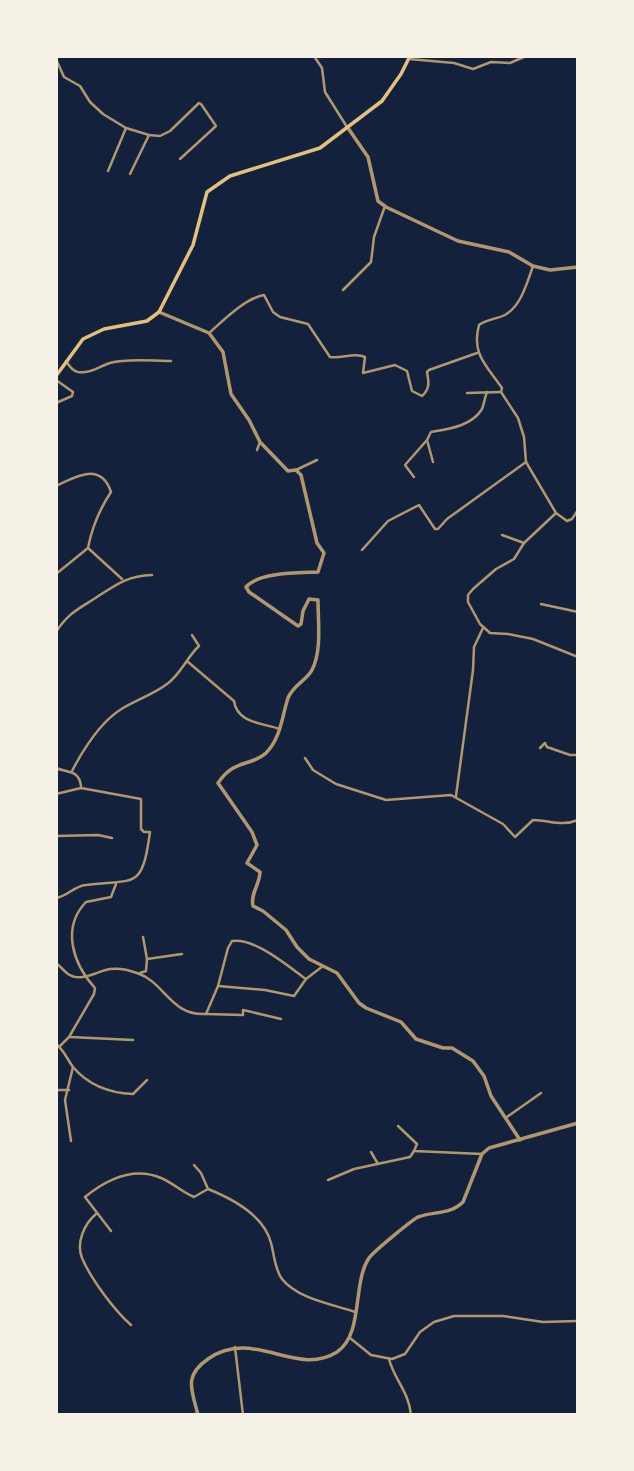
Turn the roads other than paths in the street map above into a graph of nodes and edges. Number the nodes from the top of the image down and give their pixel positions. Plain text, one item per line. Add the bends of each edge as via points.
1 (314, 56) edge
2 (526, 56) edge
3 (409, 57) edge
4 (56, 58) edge
5 (126, 128) junction
6 (348, 128) junction
7 (149, 135) junction
8 (180, 159) dead end
9 (108, 171) dead end
10 (130, 174) dead end
11 (385, 206) junction
12 (533, 266) junction
13 (578, 267) edge
14 (343, 290) dead end
15 (159, 312) junction
16 (209, 333) junction
17 (477, 353) junction
18 (66, 361) junction
19 (171, 361) dead end
20 (56, 378) edge
21 (487, 392) junction
22 (501, 392) junction
23 (467, 393) dead end
24 (56, 403) edge
25 (427, 440) junction
26 (260, 442) junction
27 (257, 450) dead end
28 (317, 460) dead end
29 (433, 462) dead end
30 (526, 462) junction
31 (296, 470) junction
32 (414, 477) dead end
33 (56, 486) edge
34 (578, 510) edge
35 (556, 513) junction
36 (502, 535) dead end
37 (524, 543) junction
38 (88, 548) junction
39 (362, 550) dead end
40 (56, 574) edge
41 (152, 575) dead end
42 (122, 579) junction
43 (541, 604) dead end
44 (578, 612) edge
45 (484, 628) junction
46 (56, 632) edge
47 (192, 635) dead end
48 (578, 657) edge
49 (188, 662) junction
50 (280, 729) junction
51 (540, 748) dead end
52 (578, 755) edge
53 (305, 758) dead end
54 (56, 768) edge
55 (72, 771) junction
56 (81, 788) junction
57 (56, 794) edge
58 (456, 797) junction
59 (578, 820) edge
60 (56, 835) edge
61 (112, 838) dead end
62 (116, 884) junction
63 (56, 898) edge
64 (143, 937) dead end
65 (182, 954) dead end
66 (147, 959) junction
67 (56, 963) edge
68 (323, 966) junction
69 (140, 973) junction
70 (85, 978) junction
71 (306, 979) junction
72 (218, 986) junction
73 (206, 1014) junction
74 (281, 1019) dead end
75 (69, 1037) junction
76 (133, 1040) dead end
77 (58, 1045) edge
78 (73, 1067) junction
79 (147, 1080) dead end
80 (56, 1090) edge
81 (69, 1090) junction
82 (541, 1093) dead end
83 (504, 1119) junction
84 (578, 1123) edge
85 (398, 1126) dead end
86 (520, 1140) junction
87 (71, 1141) dead end
88 (414, 1151) junction
89 (371, 1152) dead end
90 (482, 1154) junction
91 (378, 1164) junction
92 (194, 1165) dead end
93 (328, 1180) dead end
94 (208, 1189) junction
95 (96, 1214) junction
96 (111, 1231) dead end
97 (355, 1312) junction
98 (578, 1321) edge
99 (131, 1325) dead end
100 (350, 1338) junction
101 (235, 1347) junction
102 (389, 1359) junction
103 (198, 1415) edge
104 (243, 1415) edge
105 (411, 1415) edge

1 - 6 street via 323,68 325,92
2 - 3 street via 473,69
3 - 6 main road via 382,101
4 - 5 street via 64,77 80,86 103,114
5 - 7 street
5 - 9 street
6 - 11 street via 368,157 378,201
6 - 15 main road via 320,148 230,176 207,192 193,245
7 - 8 street via 170,131 201,104 216,126
7 - 10 street
11 - 12 street via 458,241 509,252
11 - 14 street via 371,262
12 - 13 street via 550,270
12 - 17 street via 514,306 503,316 479,325
15 - 16 street
15 - 18 main road via 141,324 104,329 83,340
16 - 17 street via 240,307 264,295 280,317 308,324 330,357 359,354 365,358 363,373 395,365 407,371 412,391 422,396 427,391 429,370
16 - 26 street via 223,352 231,394
17 - 22 street
18 - 19 street via 78,372 126,360
18 - 20 main road
20 - 24 street via 73,392
21 - 22 street
21 - 23 street
21 - 25 street via 474,417 458,427 431,432
22 - 30 street via 517,418
25 - 29 street
25 - 32 street via 405,465
26 - 27 street
26 - 31 street via 288,471
28 - 31 street
30 - 35 street
30 - 39 street via 438,529 419,505 388,522
31 - 50 street via 324,554 320,570 279,574 246,587 298,626 309,599 318,600 312,670 290,694
33 - 38 street via 86,473 108,482 111,492 96,519
34 - 35 street via 567,522
35 - 37 street
36 - 37 street
37 - 45 street via 514,559 468,594 470,610
38 - 40 street
38 - 42 street
41 - 42 street
42 - 46 street via 76,608
43 - 44 street
45 - 48 street via 490,633 533,639
45 - 58 street via 474,646
47 - 49 street via 199,646
49 - 50 street via 234,701 241,717
49 - 55 street via 169,683 121,709 92,734
50 - 68 street via 268,752 236,765 218,783 257,845 247,863 260,872 253,906 286,930 300,951
51 - 52 street via 545,743
53 - 58 street via 313,770 336,785 386,800
54 - 55 street
55 - 56 street
56 - 57 street
56 - 62 street via 141,799 141,829 150,832 141,872 136,879
58 - 59 street via 515,836 533,820 556,825
60 - 61 street
62 - 63 street via 84,885
62 - 70 street via 111,897 86,902 73,923 71,937
64 - 66 street
65 - 66 street
66 - 69 street via 146,971
67 - 70 street via 69,976
68 - 71 street
68 - 83 street via 337,973 366,1008 401,1022 416,1039 452,1048 473,1061
69 - 70 street via 113,968
69 - 73 street via 180,1007 193,1015
70 - 75 street via 94,994
71 - 72 street via 294,996
71 - 72 street via 274,956 237,940 228,948
72 - 73 street
73 - 74 street via 233,1016 249,1010
75 - 76 street
75 - 77 street
77 - 78 street
78 - 79 street via 91,1083 116,1093 133,1094
78 - 81 street
80 - 81 street
81 - 87 street via 65,1100
82 - 83 street
83 - 86 street
84 - 86 street
85 - 88 street via 416,1144
86 - 90 street
88 - 90 street
88 - 91 street via 410,1157
89 - 91 street
90 - 97 street via 457,1208 418,1217 370,1256
91 - 93 street
92 - 94 street
94 - 95 street via 194,1197 156,1176 119,1177 85,1197
94 - 97 street via 233,1200 265,1228 280,1277 290,1286
95 - 96 street
95 - 99 street via 85,1225 81,1257 109,1301
97 - 100 street
98 - 102 street via 454,1316 434,1322 420,1332 405,1354
100 - 101 street via 337,1352 308,1359
100 - 102 street via 371,1354
101 - 103 street via 209,1357 192,1375
101 - 104 street
102 - 105 street

